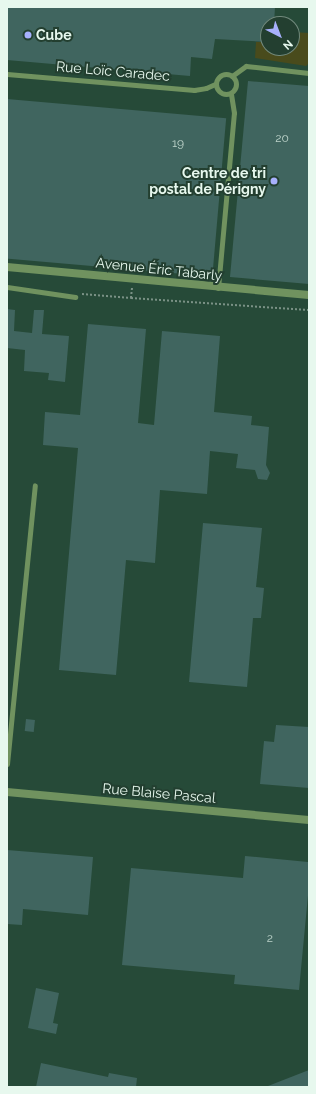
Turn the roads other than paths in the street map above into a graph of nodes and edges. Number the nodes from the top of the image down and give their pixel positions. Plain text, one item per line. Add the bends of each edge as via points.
1 (309, 73) edge
2 (7, 74) edge
3 (232, 76) junction
4 (215, 84) junction
5 (231, 93) junction
6 (7, 266) edge
7 (7, 287) edge
8 (218, 288) junction
9 (309, 296) edge
10 (75, 297) dead end
11 (35, 485) dead end
12 (7, 764) edge
13 (7, 792) edge
14 (309, 820) edge

1 - 3 lane via 246,66
2 - 4 lane, Rue Loïc Caradec via 194,90
3 - 4 lane via 223,74
3 - 5 lane via 236,85
4 - 5 lane via 219,92
5 - 8 lane via 234,113
6 - 8 street, Avenue Éric Tabarly
7 - 10 lane
8 - 9 street, Avenue Éric Tabarly
11 - 12 lane
13 - 14 street, Rue Blaise Pascal

